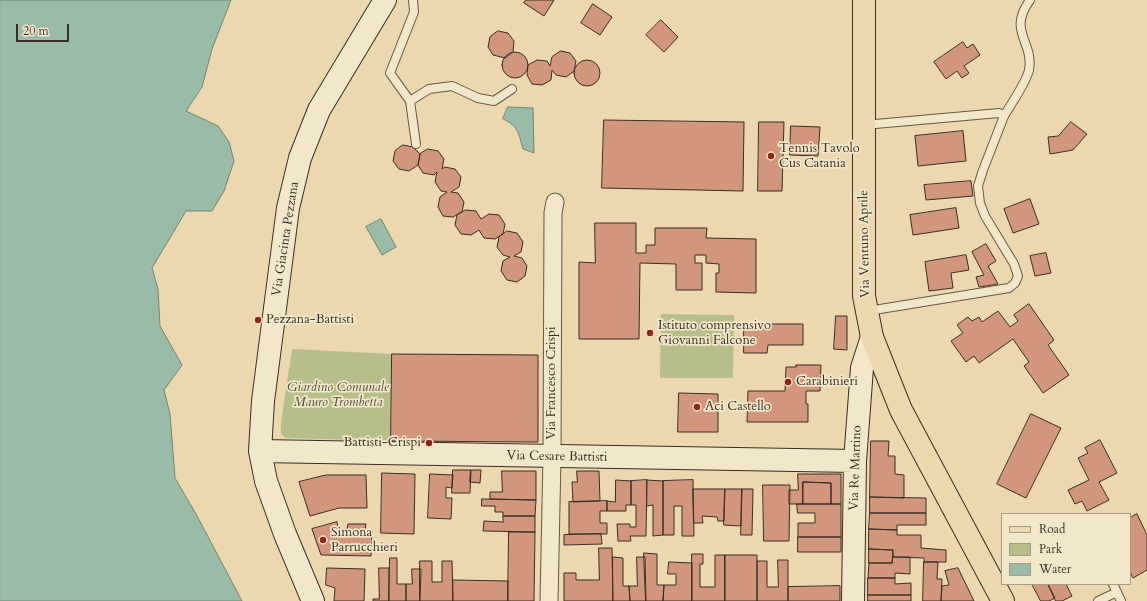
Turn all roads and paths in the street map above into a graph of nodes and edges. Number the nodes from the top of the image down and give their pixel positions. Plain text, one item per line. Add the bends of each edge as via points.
1 (385, 0) edge
2 (413, 0) edge
3 (864, 0) edge
4 (1030, 0) edge
5 (512, 89) dead end
6 (410, 101) junction
7 (1004, 116) junction
8 (864, 125) junction
9 (416, 144) dead end
10 (559, 209) dead end
11 (867, 311) junction
12 (872, 338) junction
13 (260, 451) junction
14 (552, 457) junction
15 (855, 461) junction
16 (1114, 585) edge
17 (1117, 592) junction
18 (313, 601) edge
19 (549, 601) edge
20 (853, 601) edge
21 (1003, 601) edge
22 (1098, 601) edge
23 (1121, 601) edge

1 - 13 main road, Via Giacinta Pezzana via 319,110 300,158 288,208 263,401
2 - 6 lane via 414,12 390,72
3 - 8 main road, Via Ventuno Aprile
4 - 7 lane via 1020,20 1030,58 1028,71
5 - 6 lane via 494,101 478,98 452,86 429,89
6 - 9 lane
7 - 8 lane via 999,113
7 - 11 lane via 978,186 985,216 1014,264 1018,276 1015,283 1008,288
8 - 11 main road, Via Ventuno Aprile via 864,296
10 - 14 street, Via Francesco Crispi
11 - 12 main road, Via Ventuno Aprile
12 - 15 main road, Via Re Martino via 862,368
12 - 21 main road, Via Ventuno Aprile via 901,410
13 - 14 main road, Via Cesare Battisti
13 - 18 main road, Via Giacinta Pezzana via 270,494
14 - 15 main road, Via Cesare Battisti
14 - 19 street, Via Francesco Crispi
15 - 20 main road, Via Re Martino
16 - 17 lane
17 - 22 lane
17 - 23 lane

